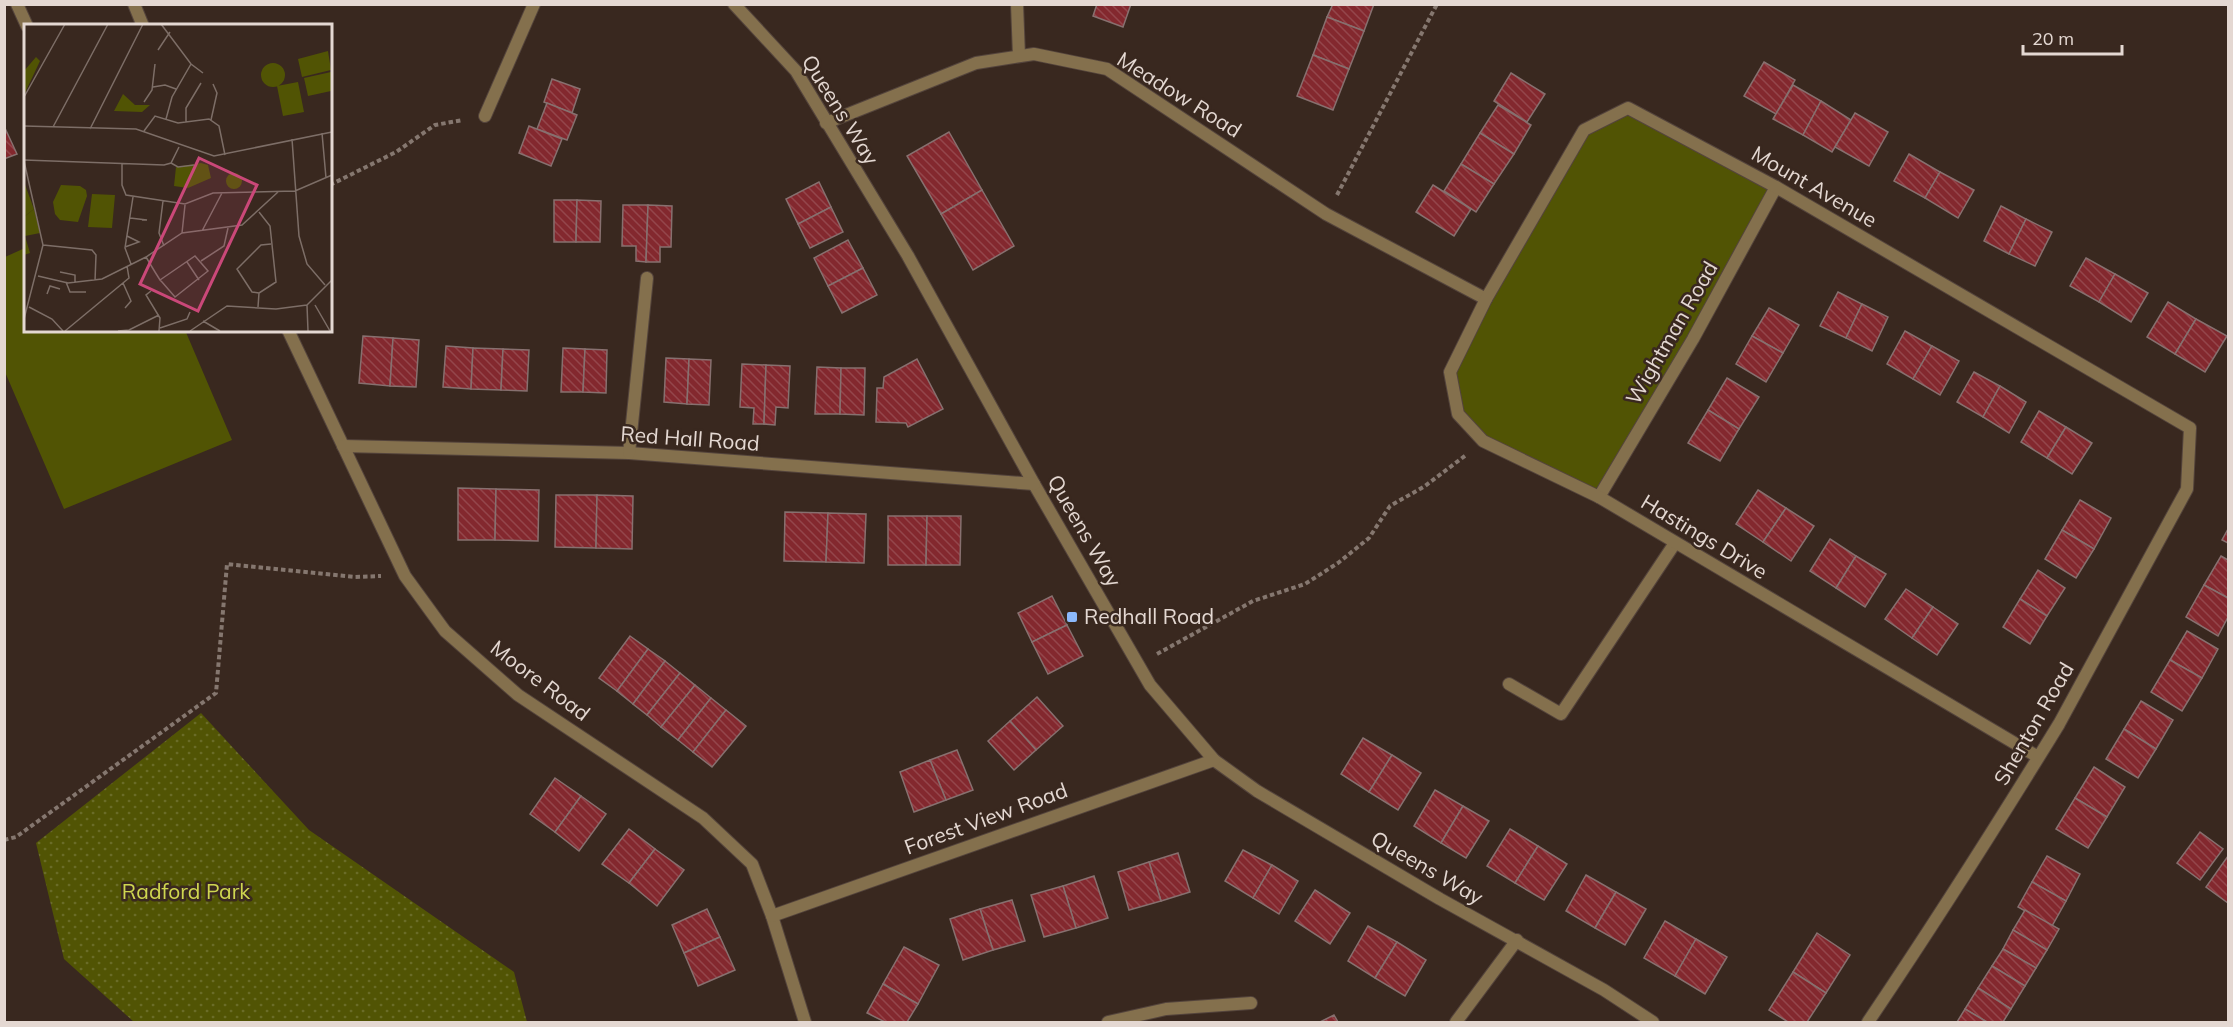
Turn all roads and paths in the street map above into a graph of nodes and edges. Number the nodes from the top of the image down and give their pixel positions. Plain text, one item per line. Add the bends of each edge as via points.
1 (17, 4) edge
2 (134, 4) edge
3 (534, 4) edge
4 (734, 4) edge
5 (1017, 4) edge
6 (1437, 4) edge
7 (26, 24) edge
8 (142, 24) edge
9 (1019, 56) junction
10 (485, 116) joint
11 (826, 123) junction
12 (332, 184) edge
13 (1776, 187) junction
14 (1326, 214) junction
15 (647, 278) dead end
16 (1486, 299) junction
17 (289, 332) edge
18 (2190, 428) joint
19 (1483, 441) junction
20 (343, 446) junction
21 (628, 453) junction
22 (1034, 484) junction
23 (1599, 497) junction
24 (1675, 543) junction
25 (405, 576) junction
26 (1138, 664) junction
27 (1509, 684) dead end
28 (2038, 757) junction
29 (1214, 760) junction
30 (4, 840) edge
31 (772, 916) junction
32 (1516, 940) junction
33 (1251, 1003) dead end
34 (805, 1023) edge
35 (1108, 1023) edge
36 (1456, 1023) edge
37 (1653, 1023) edge
38 (1868, 1023) edge

1 - 7 street
2 - 8 street
3 - 10 street
4 - 11 street, Queens Way via 796,71
5 - 9 street
6 - 14 path
9 - 11 street, Meadow Road via 975,63
9 - 14 street, Meadow Road via 1034,54 1107,69
10 - 12 path via 435,125 396,152
11 - 22 street, Queens Way via 909,255
13 - 16 street, Mount Avenue via 1628,108 1584,130
13 - 18 street, Mount Avenue
13 - 23 street, Wightman Road via 1693,339
14 - 16 street, Meadow Road
15 - 21 street
16 - 19 street, Hastings Drive via 1450,372 1458,414
17 - 20 street, Moore Road
18 - 28 street, Shenton Road via 2187,489
19 - 23 street, Hastings Drive
19 - 26 path via 1425,486 1390,506 1370,538 1338,563 1305,584 1252,602
20 - 21 street, Red Hall Road
20 - 25 street, Moore Road
21 - 22 street, Red Hall Road
22 - 26 street, Queens Way
23 - 24 street, Hastings Drive
24 - 27 street via 1561,714
24 - 28 street, Hastings Drive
25 - 30 path via 355,577 227,564 216,693 16,837
25 - 31 street, Moore Road via 445,631 518,695 703,818 752,864
26 - 29 street, Queens Way via 1150,686
28 - 38 street, Shenton Road via 1958,890
29 - 31 street, Forest View Road
29 - 32 street, Queens Way via 1257,791
31 - 34 street, Moore Road
32 - 36 street
32 - 37 street, Queens Way
33 - 35 street via 1166,1009

